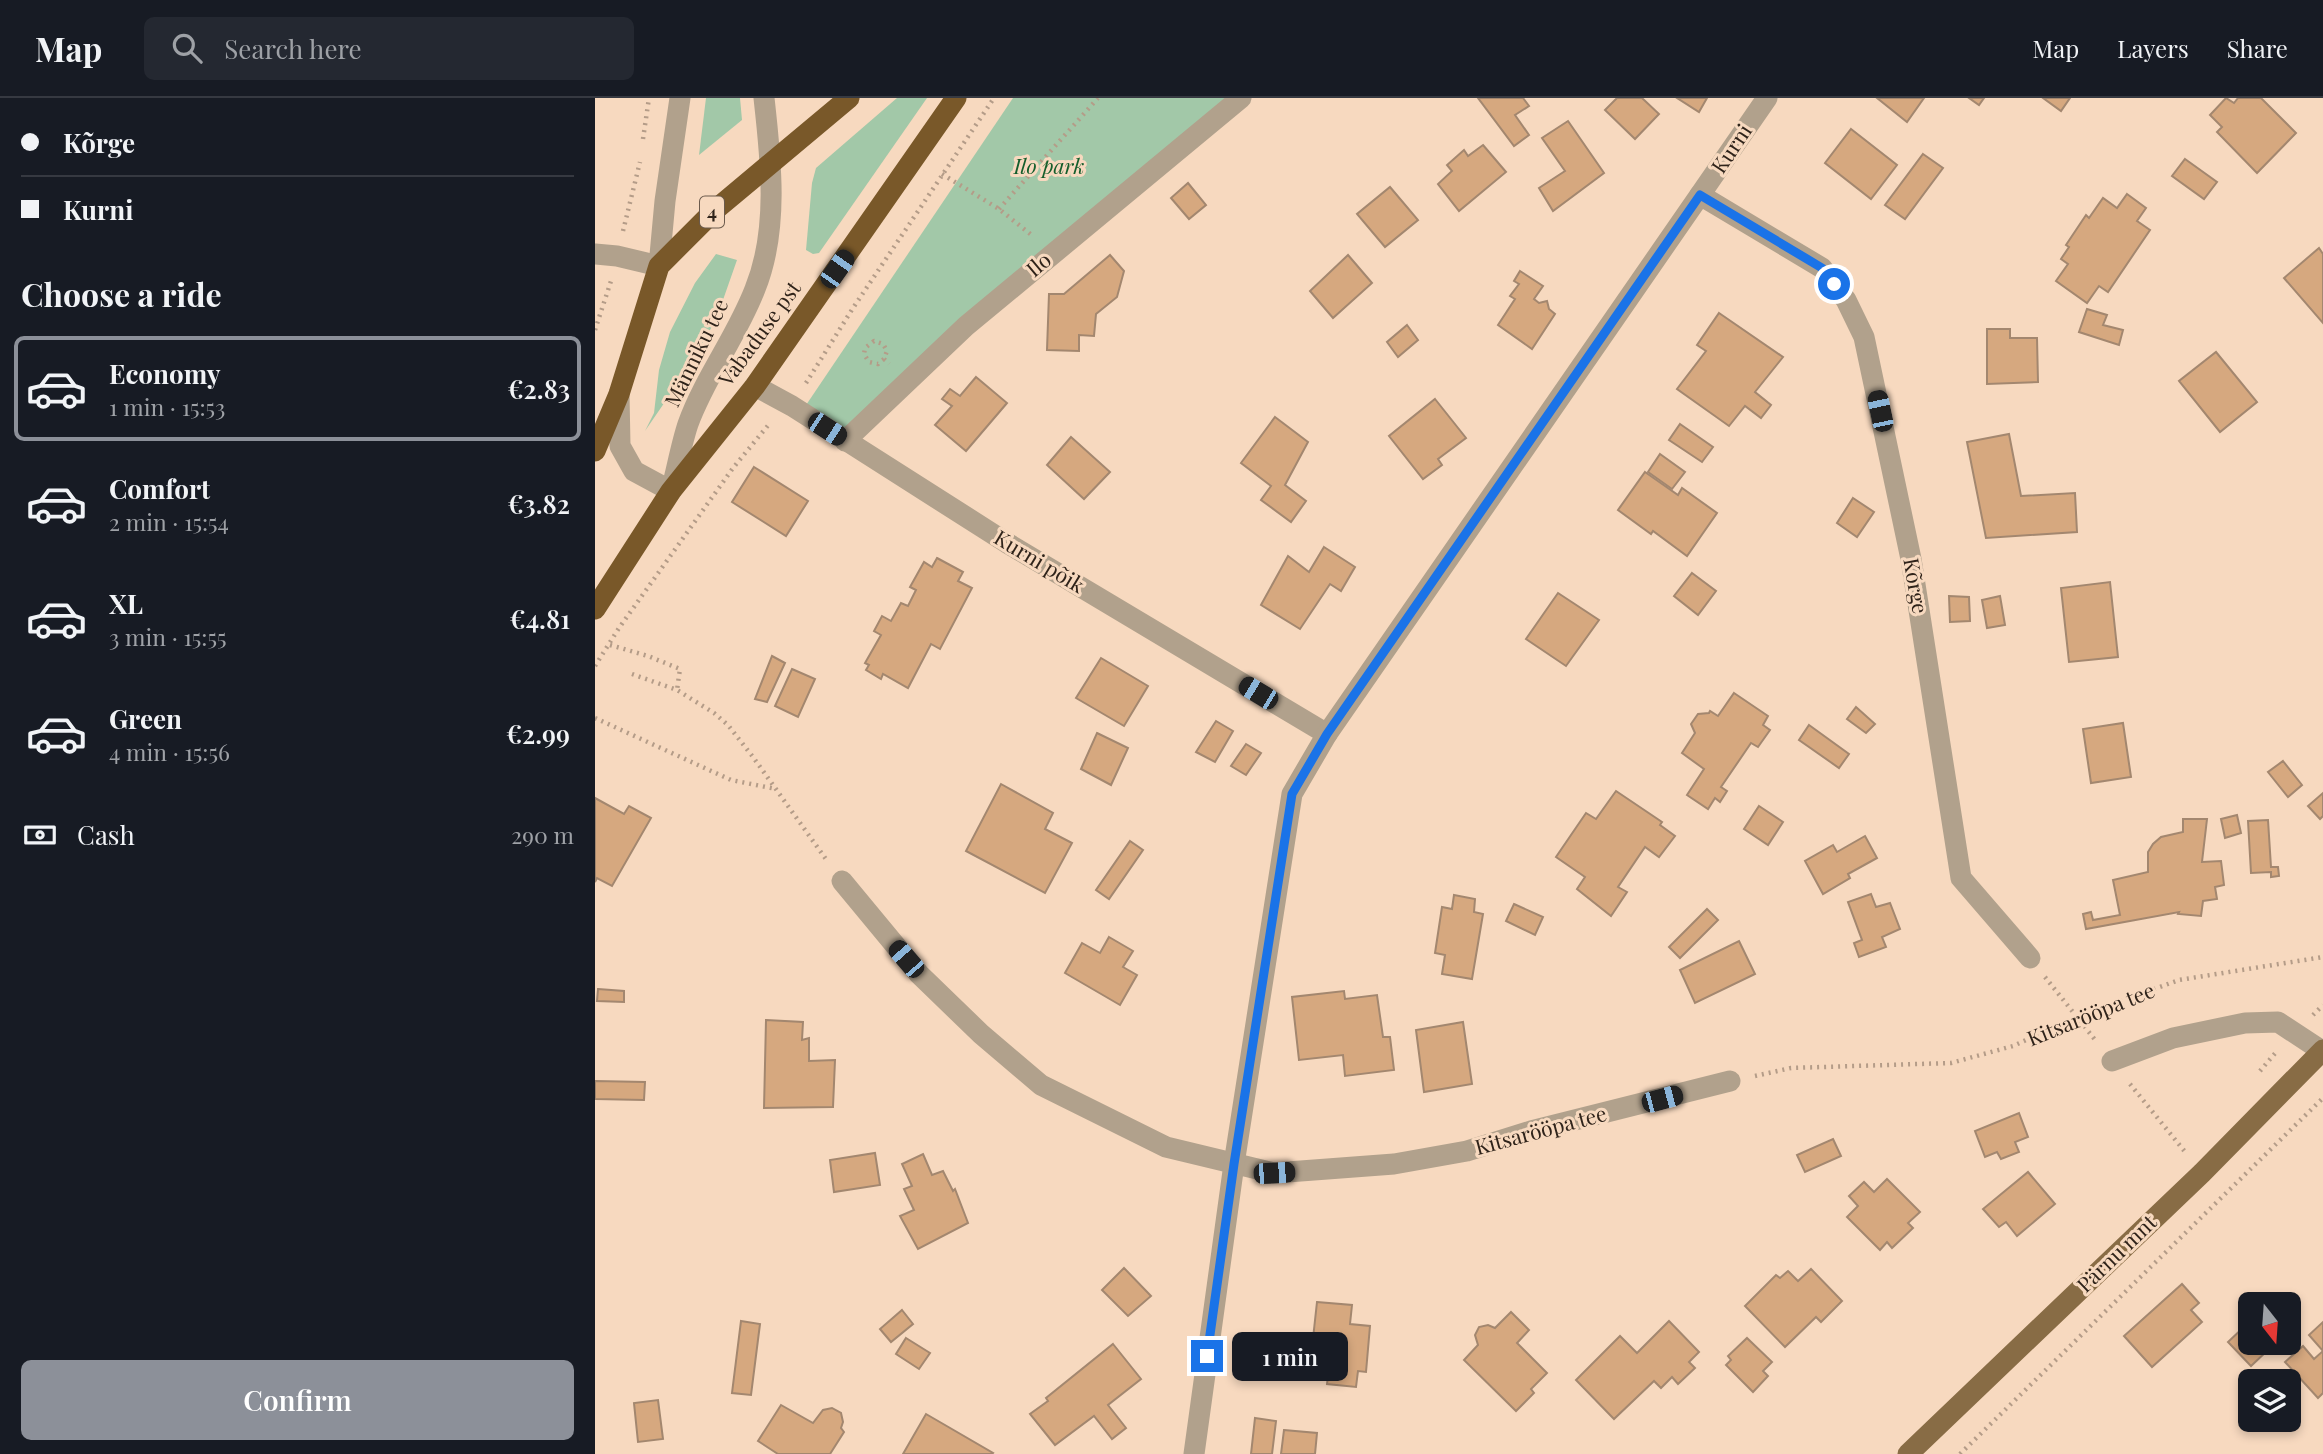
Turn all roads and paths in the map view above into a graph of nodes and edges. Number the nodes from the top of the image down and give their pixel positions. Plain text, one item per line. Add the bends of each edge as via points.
1 (649, 98) edge
2 (680, 98) edge
3 (764, 98) edge
4 (849, 98) edge
5 (957, 98) edge
6 (994, 98) edge
7 (1098, 98) edge
8 (1241, 98) edge
9 (1767, 98) edge
10 (770, 163) junction
11 (942, 174) junction
12 (1700, 195) junction
13 (999, 209) junction
14 (1054, 252) junction
15 (595, 254) edge
16 (617, 256) junction
17 (659, 266) junction
18 (595, 330) edge
19 (884, 359) junction
20 (908, 381) junction
21 (755, 386) junction
22 (619, 394) junction
23 (792, 406) junction
24 (845, 441) junction
25 (595, 451) edge
26 (671, 491) junction
27 (595, 609) edge
28 (610, 645) junction
29 (595, 666) edge
30 (632, 674) dead end
31 (677, 690) junction
32 (595, 718) edge
33 (1327, 734) junction
34 (777, 789) junction
35 (842, 881) joint
36 (2323, 957) edge
37 (2030, 958) joint
38 (2077, 1017) junction
39 (2322, 1051) edge
40 (2112, 1061) dead end
41 (1730, 1081) joint
42 (2323, 1098) edge
43 (1234, 1164) junction
44 (1193, 1454) edge
45 (1908, 1454) edge
46 (1960, 1454) edge

1 - 16 path
2 - 17 street
3 - 10 street, Männiku tee
4 - 10 highway, 4
5 - 21 highway, Vabaduse pst
6 - 11 path
7 - 13 path
8 - 14 street, Ilo
9 - 12 street, Kurni
10 - 17 highway, 4
10 - 26 street, Männiku tee via 771,204 756,289 689,423
11 - 13 path
11 - 23 path
12 - 33 street, Kurni
12 - 37 street, Kõrge via 1822,268 1846,300 1864,337 1910,559 1961,878
13 - 14 path
14 - 20 street, Ilo
15 - 16 street
16 - 17 street
16 - 18 path
17 - 22 highway, 4
19 - 19 path via 887,351 883,344 874,341 867,345 867,360 875,364
19 - 20 path
20 - 24 street, Ilo
21 - 23 street, Kurni põik
21 - 26 highway, Vabaduse pst
22 - 25 highway, 4
22 - 26 street via 620,446 634,471
23 - 24 street, Kurni põik
23 - 28 path via 764,428 741,458
24 - 33 street, Kurni põik
26 - 27 highway, Männiku tee
28 - 29 path
28 - 31 path via 680,668
30 - 31 path
31 - 34 path via 728,726
32 - 34 path via 731,780
33 - 43 street, Kurni via 1292,794
34 - 35 path
35 - 43 street, Kitsarööpa tee via 919,974 1041,1085 1165,1147
36 - 38 path, Kitsarööpa tee via 2179,980
37 - 38 path
38 - 41 path, Kitsarööpa tee via 2013,1046 1951,1063 1791,1068
39 - 40 street via 2278,1022 2245,1023 2173,1038
39 - 45 main road, Pärnu mnt via 2202,1173
41 - 43 street, Kitsarööpa tee via 1467,1151 1394,1164 1274,1173
42 - 46 path
43 - 44 street, Kurni

